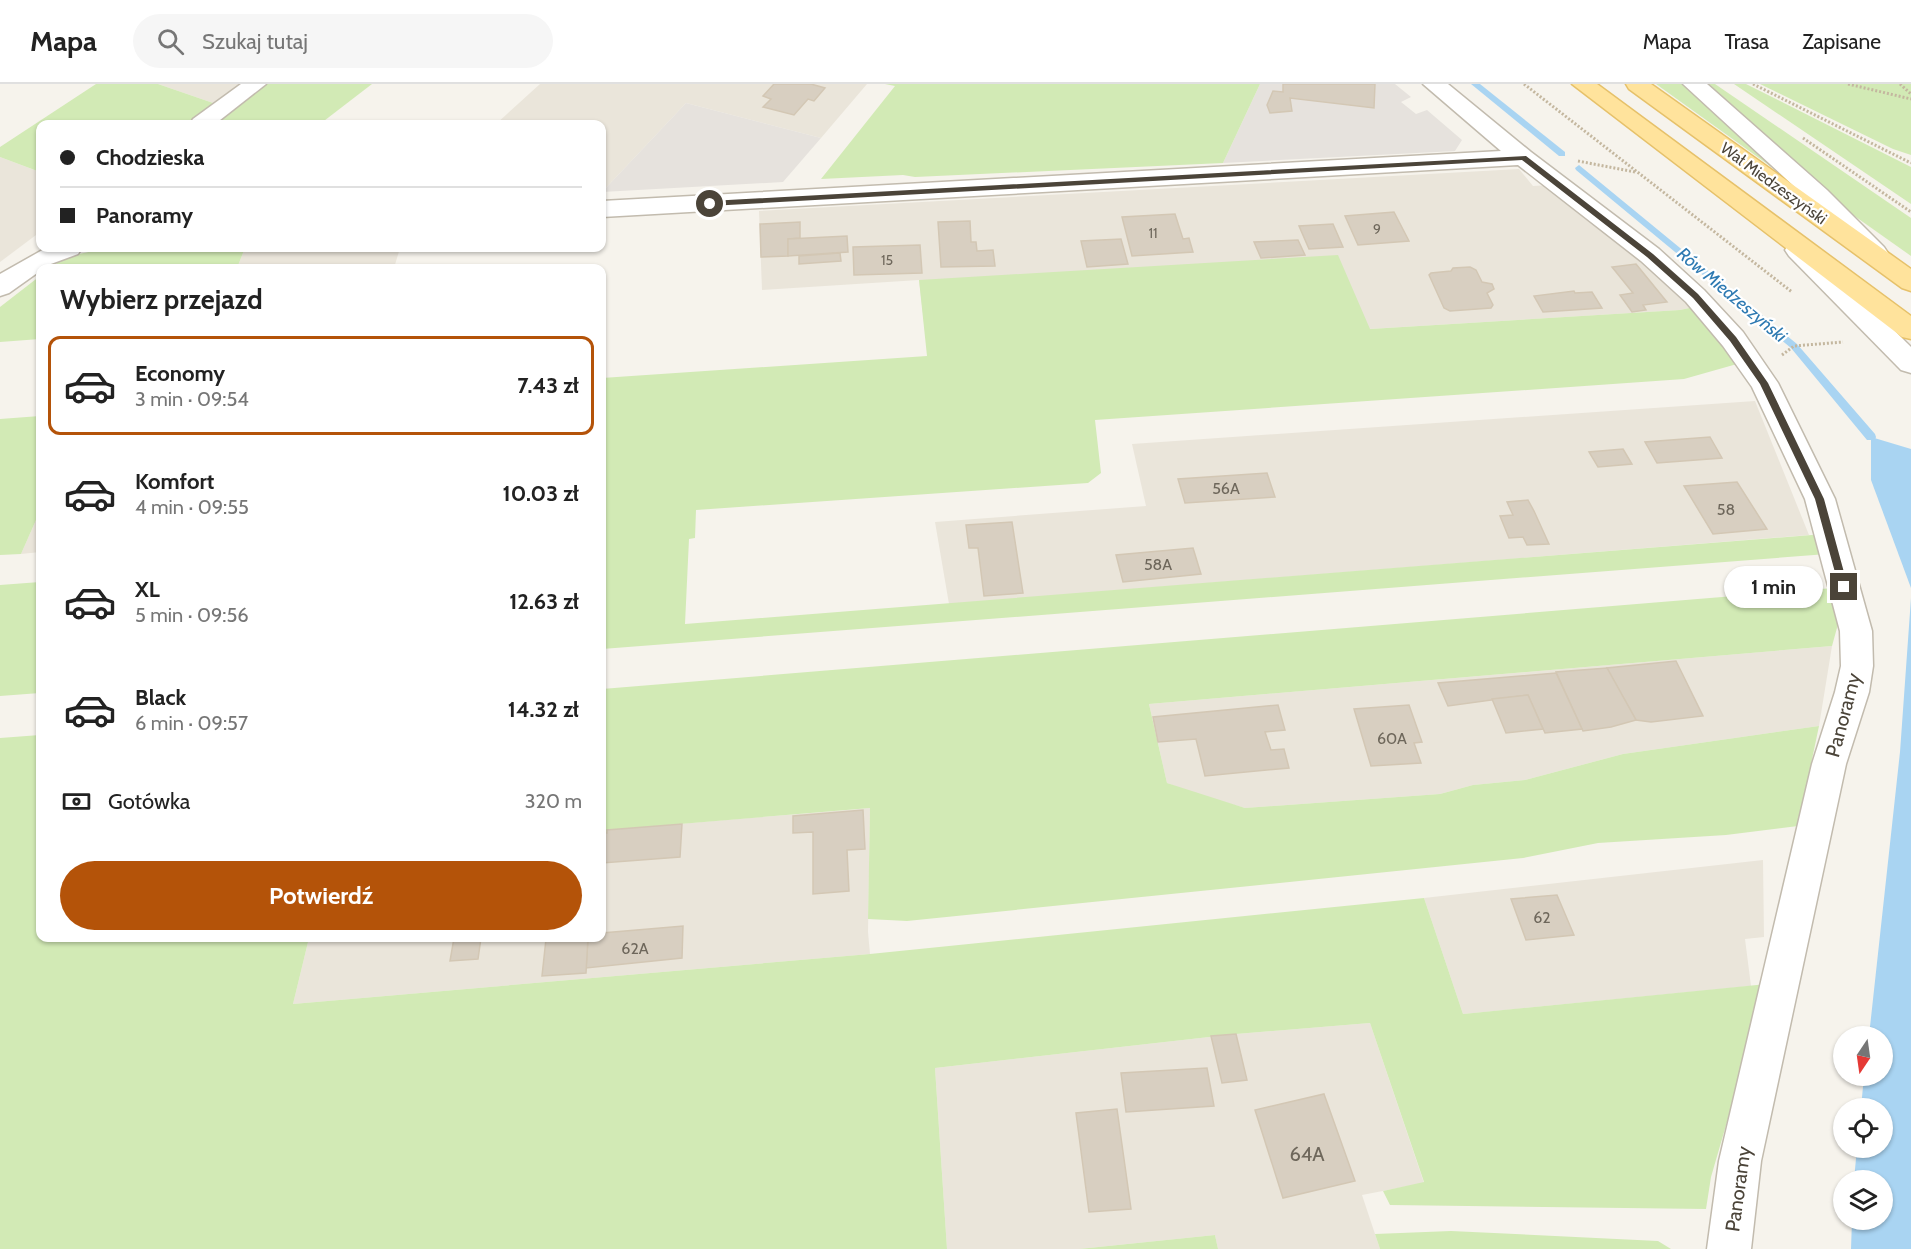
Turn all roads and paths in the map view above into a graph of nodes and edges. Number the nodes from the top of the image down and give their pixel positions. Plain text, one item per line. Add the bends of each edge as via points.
1 (255, 84) edge
2 (1434, 84) edge
3 (1524, 84) edge
4 (1582, 84) edge
5 (1638, 84) edge
6 (1694, 84) edge
7 (1753, 84) edge
8 (1848, 84) edge
9 (1900, 84) edge
10 (1911, 94) edge
11 (1911, 99) edge
12 (206, 120) edge
13 (1803, 138) dead end
14 (1523, 157) junction
15 (1911, 163) edge
16 (606, 209) edge
17 (1911, 212) edge
18 (1782, 234) junction
19 (55, 252) edge
20 (1885, 263) junction
21 (1911, 284) edge
22 (0, 287) edge
23 (1795, 294) dead end
24 (1873, 302) junction
25 (1844, 342) dead end
26 (1909, 349) edge
27 (1757, 373) junction
28 (1729, 1249) edge

1 - 12 street
2 - 14 street, Panoramy
3 - 23 path
4 - 18 main road, Wał Miedzeszyński
5 - 20 main road, Wał Miedzeszyński
6 - 20 street via 1818,195
7 - 15 path
8 - 11 path
9 - 10 path
13 - 17 path
14 - 16 street
14 - 27 street, Panoramy via 1650,255 1695,296
18 - 24 main road, Wał Miedzeszyński
18 - 26 street, Wał Miedzeszyński
19 - 22 street
20 - 21 main road, Wał Miedzeszyński
21 - 24 main road
24 - 26 main road, Wał Miedzeszyński
25 - 27 path via 1794,346
27 - 28 street, Panoramy via 1820,499 1856,631 1857,666 1829,764 1740,1161

